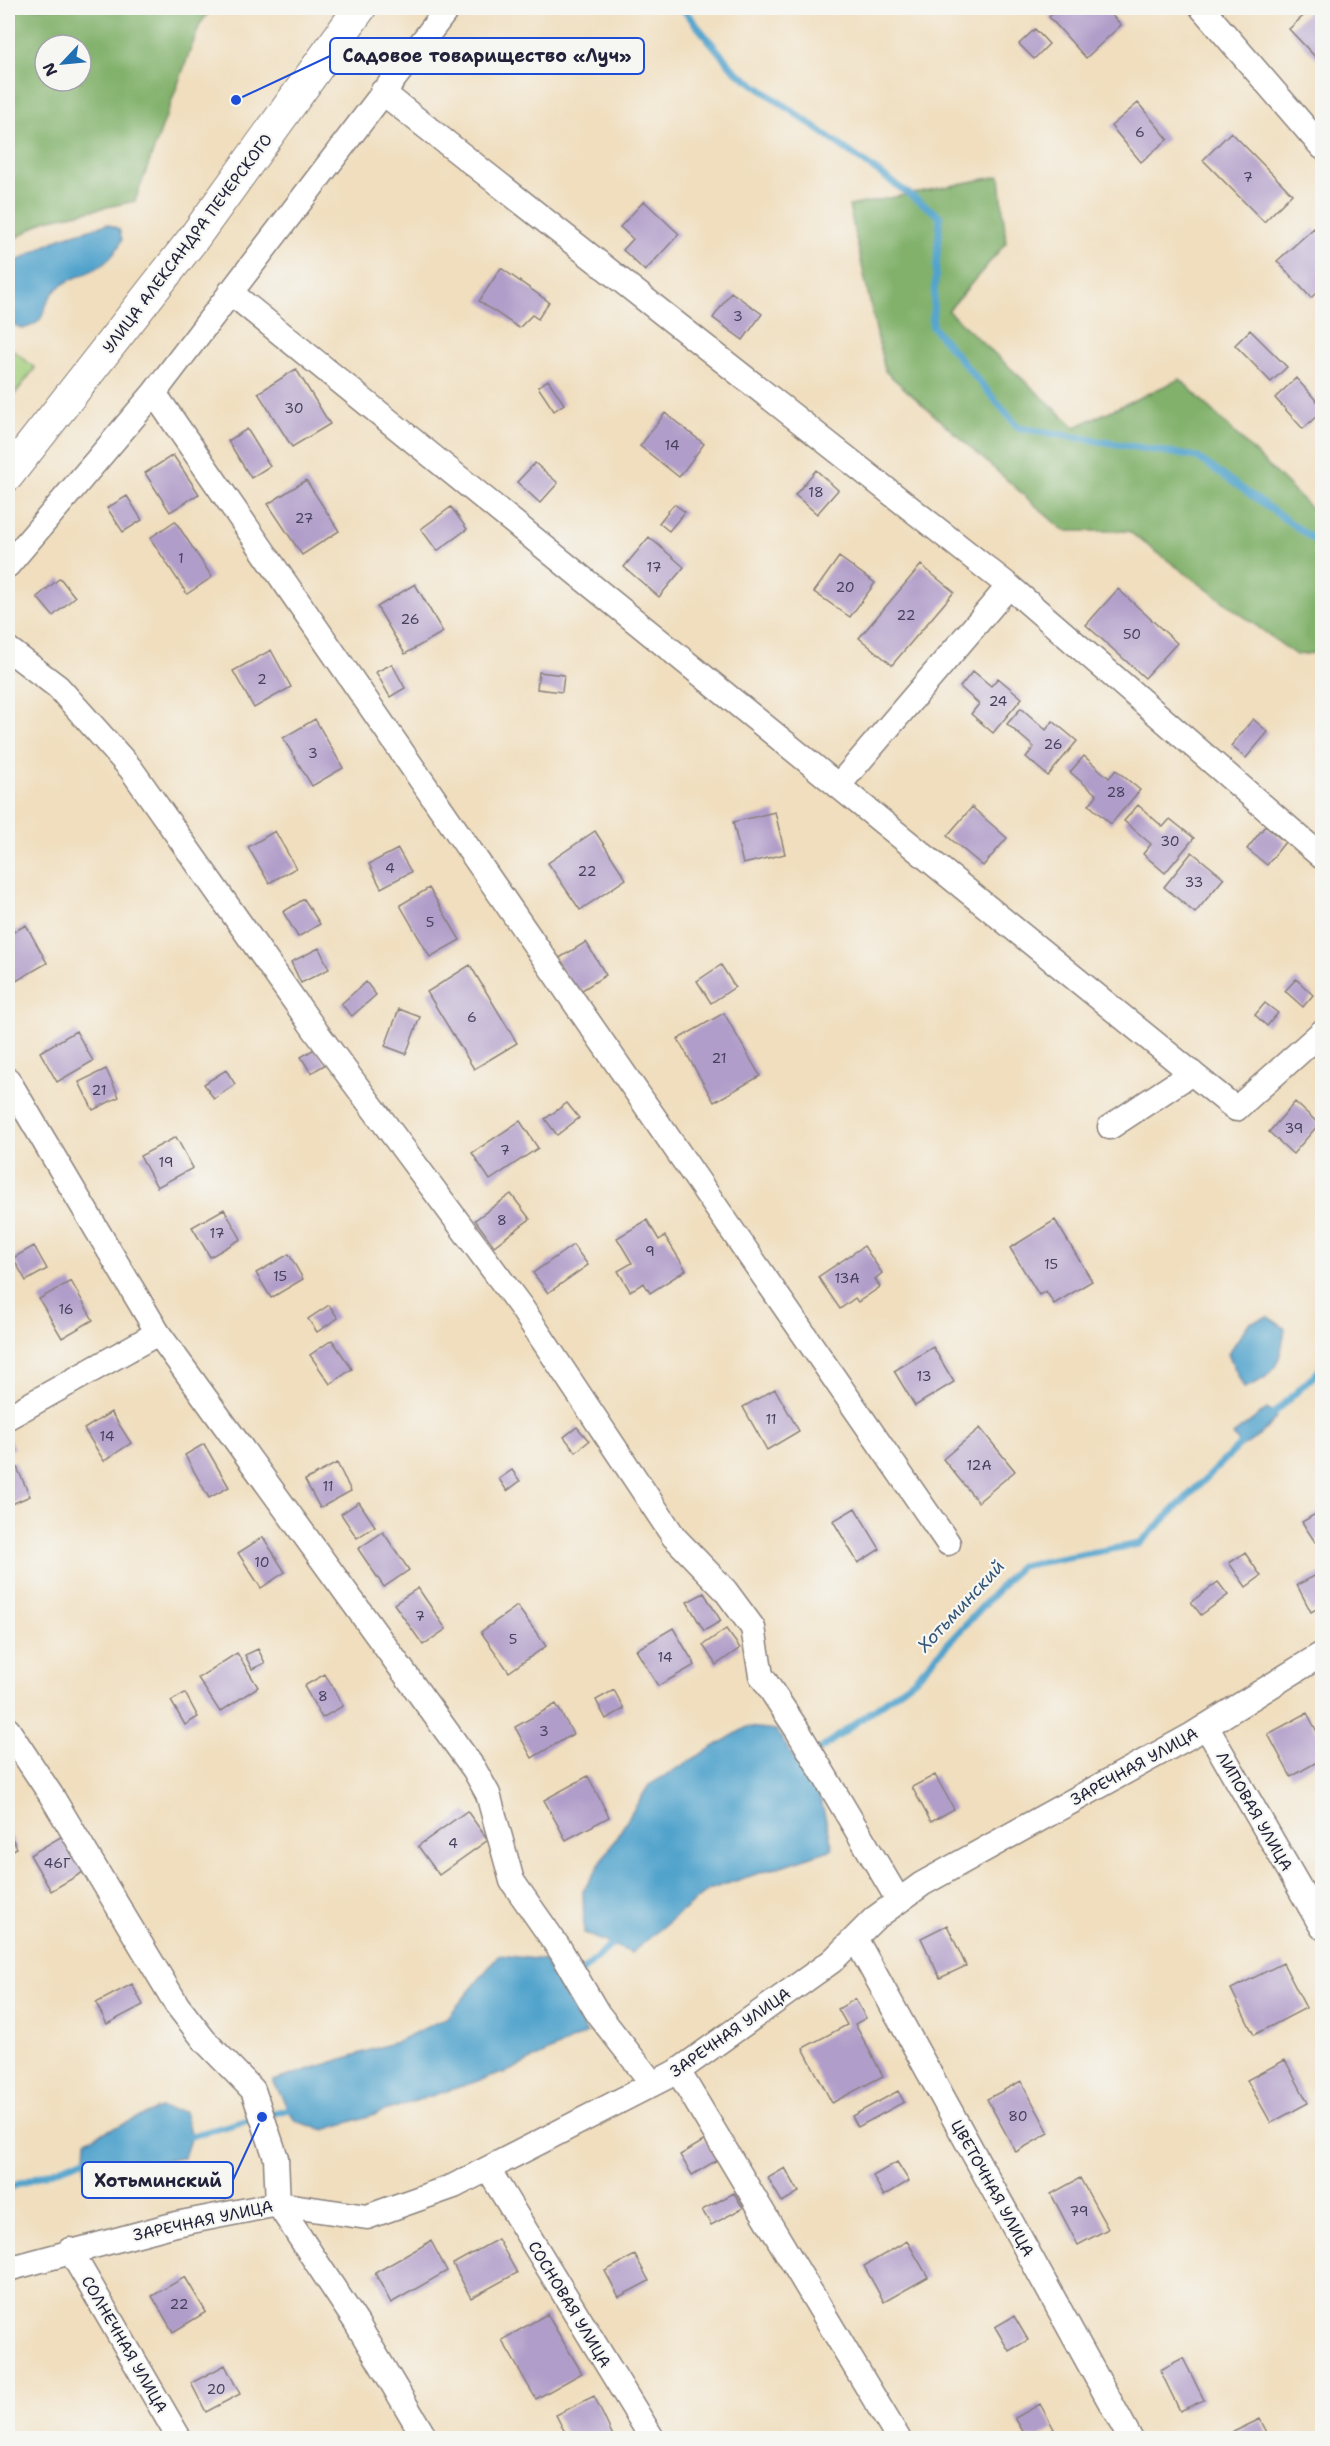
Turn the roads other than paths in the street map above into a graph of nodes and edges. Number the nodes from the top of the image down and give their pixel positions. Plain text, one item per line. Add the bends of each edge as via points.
1 (360, 8) edge
2 (448, 8) edge
3 (1202, 8) edge
4 (382, 92) junction
5 (1323, 147) edge
6 (230, 292) junction
7 (154, 393) junction
8 (8, 475) edge
9 (8, 565) edge
10 (1009, 586) junction
11 (8, 649) edge
12 (838, 786) junction
13 (1323, 857) edge
14 (1323, 1032) edge
15 (1192, 1074) junction
16 (8, 1080) edge
17 (1110, 1127) dead end
18 (158, 1333) junction
19 (8, 1417) edge
20 (948, 1543) dead end
21 (1323, 1654) edge
22 (1206, 1726) junction
23 (8, 1730) edge
24 (899, 1901) junction
25 (1323, 1927) edge
26 (855, 1938) junction
27 (678, 2071) junction
28 (653, 2084) junction
29 (488, 2169) junction
30 (278, 2204) junction
31 (70, 2250) junction
32 (8, 2269) edge
33 (179, 2439) edge
34 (425, 2439) edge
35 (652, 2439) edge
36 (898, 2439) edge
37 (1130, 2439) edge

1 - 8 main road, УЛИЦА АЛЕКСАНДРА ПЕЧЕРСКОГО via 193,240
2 - 4 street
3 - 5 street
4 - 6 street
4 - 10 street
6 - 7 street
6 - 12 street
7 - 9 street
7 - 20 street
10 - 12 street
10 - 13 street
11 - 24 street via 58,687 130,769 315,1030 521,1307 674,1537 725,1590 753,1628 761,1675
12 - 15 street
14 - 15 street via 1236,1109
15 - 17 street
16 - 18 street
18 - 19 street
18 - 28 street via 474,1769 488,1794 512,1881 561,1951 598,2014
21 - 22 street, ЗАРЕЧНАЯ УЛИЦА
22 - 24 street, ЗАРЕЧНАЯ УЛИЦА via 922,1884
22 - 25 street, ЛИПОВАЯ УЛИЦА
23 - 30 street via 177,2005 205,2041 253,2090 276,2158
24 - 26 street, ЗАРЕЧНАЯ УЛИЦА
26 - 27 street, ЗАРЕЧНАЯ УЛИЦА via 831,1961
26 - 37 street, ЦВЕТОЧНАЯ УЛИЦА
27 - 28 street, ЗАРЕЧНАЯ УЛИЦА
27 - 36 street
28 - 29 street, ЗАРЕЧНАЯ УЛИЦА
29 - 30 street, ЗАРЕЧНАЯ УЛИЦА via 454,2186 367,2217
29 - 35 street, СОСНОВАЯ УЛИЦА
30 - 31 street, ЗАРЕЧНАЯ УЛИЦА
30 - 34 street via 356,2322
31 - 32 street, ЗАРЕЧНАЯ УЛИЦА
31 - 33 street, СОЛНЕЧНАЯ УЛИЦА

